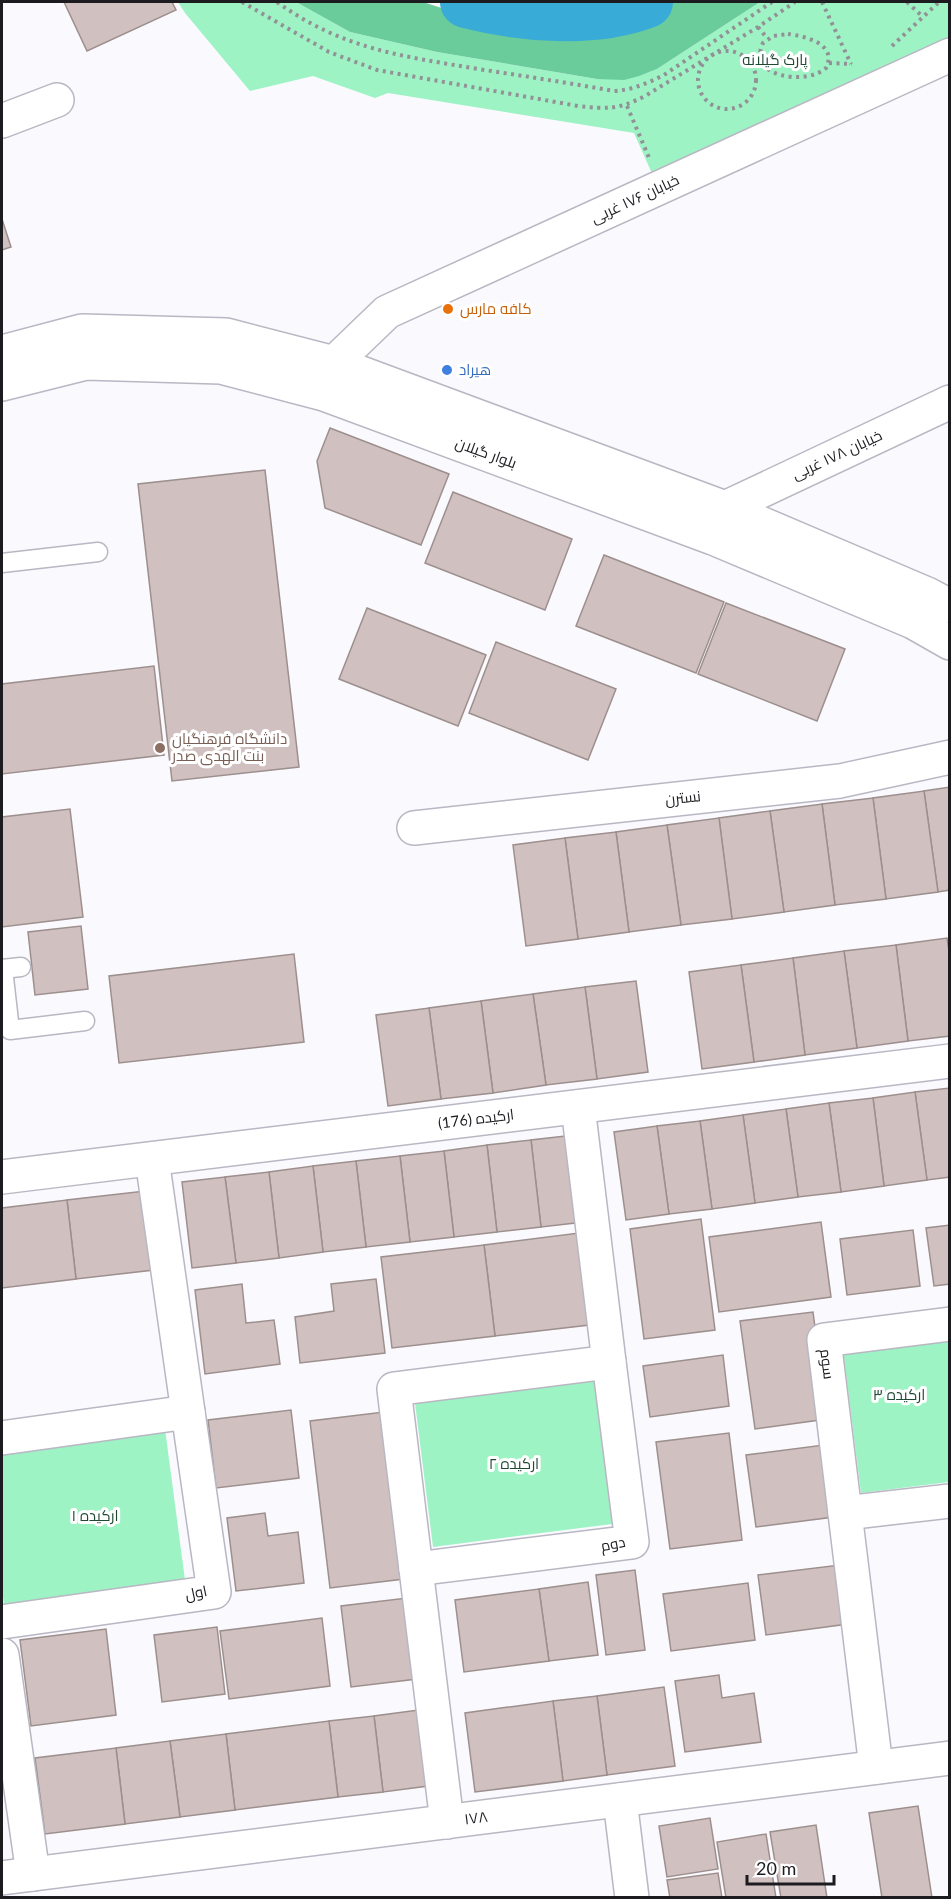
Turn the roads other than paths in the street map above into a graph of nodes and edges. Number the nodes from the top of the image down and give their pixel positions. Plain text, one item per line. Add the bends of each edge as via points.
1 (950, 55) edge
2 (57, 100) dead end
3 (2, 121) edge
4 (2, 352) edge
5 (334, 363) junction
6 (2, 384) edge
7 (950, 402) edge
8 (725, 508) junction
9 (98, 552) dead end
10 (2, 563) edge
11 (950, 606) edge
12 (950, 643) edge
13 (950, 757) edge
14 (414, 828) dead end
15 (21, 967) dead end
16 (2, 969) edge
17 (85, 1021) dead end
18 (950, 1061) edge
19 (578, 1107) junction
20 (152, 1159) junction
21 (2, 1177) edge
22 (950, 1324) edge
23 (609, 1362) junction
24 (188, 1412) junction
25 (2, 1438) edge
26 (950, 1501) edge
27 (845, 1513) junction
28 (416, 1569) junction
29 (2, 1622) edge
30 (2, 1655) edge
31 (950, 1758) edge
32 (876, 1767) junction
33 (620, 1800) junction
34 (447, 1822) junction
35 (17, 1876) edge
36 (632, 1898) edge

1 - 5 street, خیابان ۱۷۶ غربی via 387,312
2 - 3 street
4 - 5 street, بلوار گیلان via 82,331 226,335
5 - 8 street, بلوار گیلان
6 - 12 street, بلوار گیلان via 86,363 221,367 324,393 713,538 913,622
7 - 8 street, خیابان ۱۷۸ غربی
8 - 11 street, بلوار گیلان
9 - 10 lane
13 - 14 street, نسترن via 840,780
15 - 16 lane
16 - 17 lane via 10,1030
18 - 19 street, ارکیده (176)
19 - 20 street, ارکیده (176)
19 - 23 street, دوم
20 - 21 street, ارکیده (176)
20 - 24 street, اول
22 - 27 street, سوم via 824,1340
23 - 28 street via 394,1389
23 - 28 street, دوم via 632,1542
24 - 25 street
24 - 29 street, اول via 214,1592
26 - 27 street
27 - 32 street, سوم
28 - 34 street
30 - 35 street
31 - 32 street, ۱۷۸
32 - 33 street, ۱۷۸
33 - 34 street, ۱۷۸
33 - 36 street
34 - 35 street, ۱۷۸

